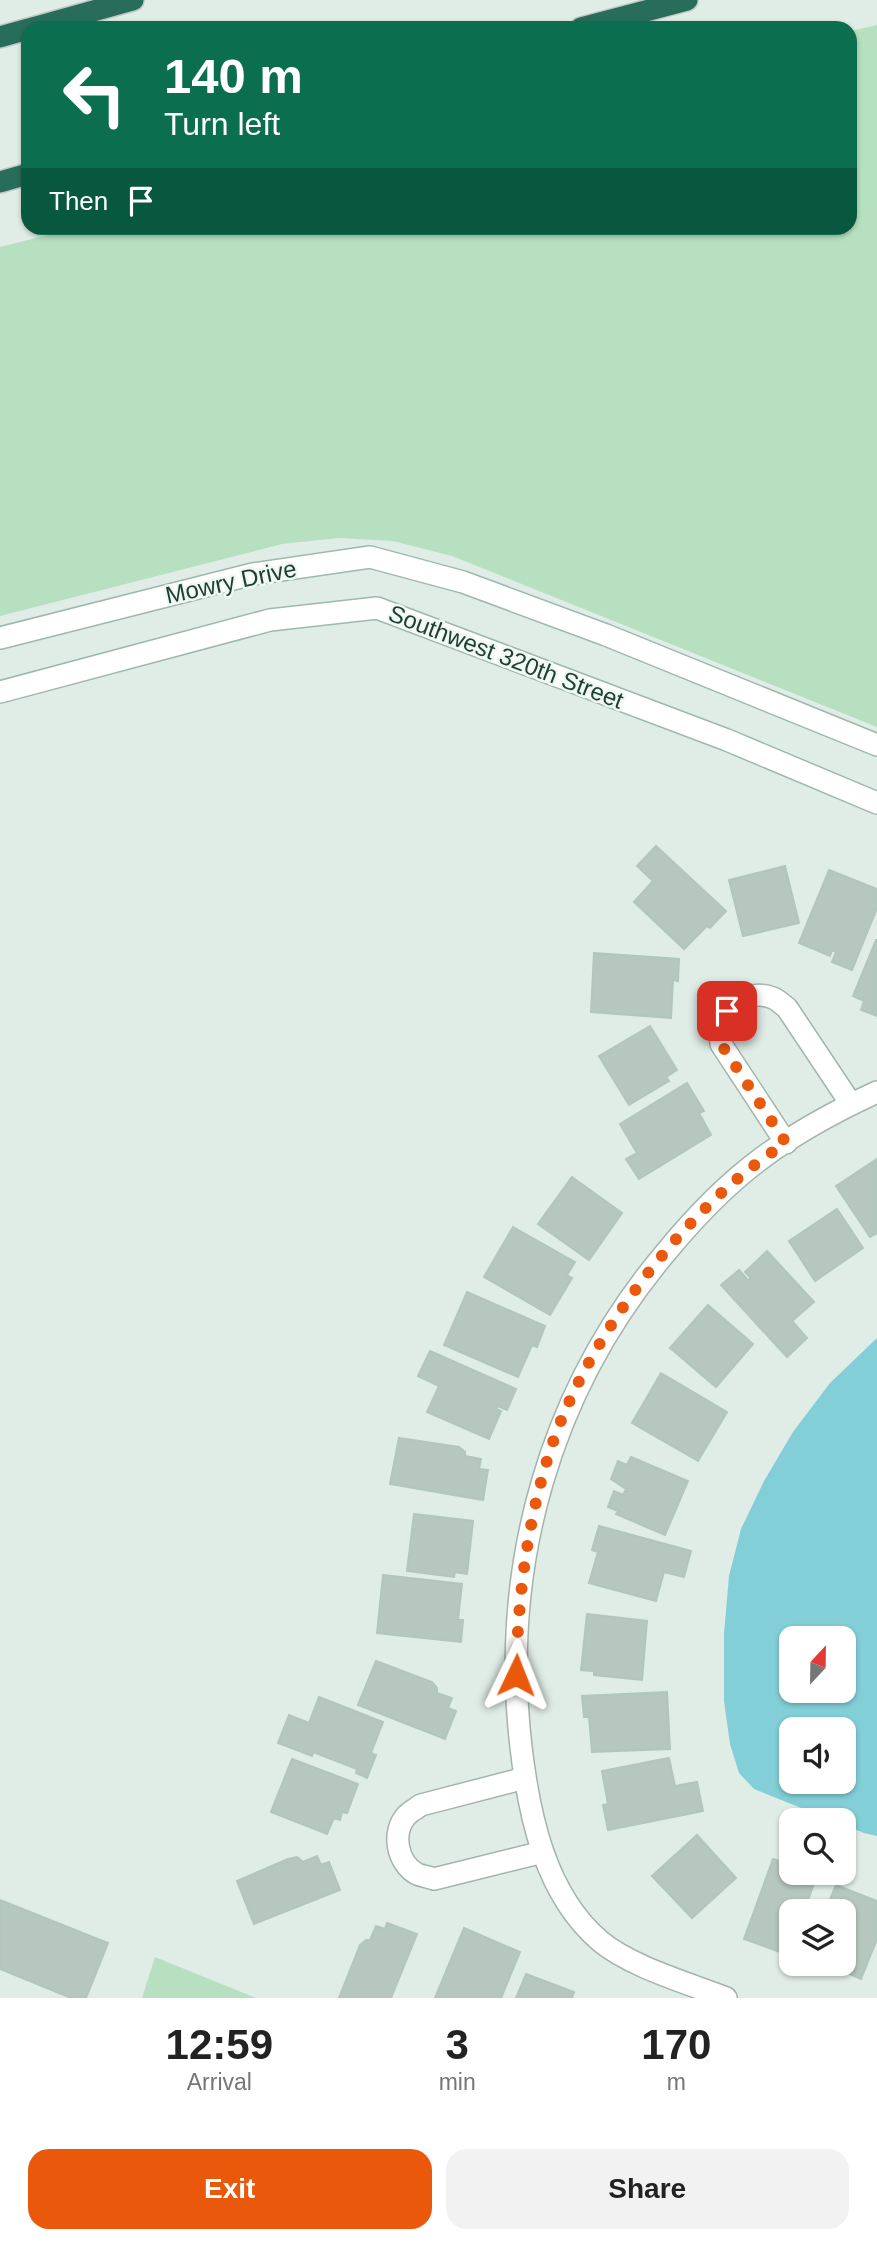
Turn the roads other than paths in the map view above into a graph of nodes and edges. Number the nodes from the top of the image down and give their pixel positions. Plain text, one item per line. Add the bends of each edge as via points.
1 (133, 0) edge
2 (687, 0) edge
3 (58, 21) edge
4 (608, 21) edge
5 (21, 31) edge
6 (0, 37) edge
7 (21, 176) edge
8 (0, 182) edge
9 (0, 638) edge
10 (0, 692) edge
11 (877, 745) edge
12 (877, 803) edge
13 (877, 1092) edge
14 (851, 1104) junction
15 (795, 1138) junction
16 (525, 1777) junction
17 (543, 1852) junction
18 (726, 1998) edge

1 - 3 highway
2 - 4 highway
5 - 6 highway
7 - 8 highway
9 - 11 street, Mowry Drive via 253,574 370,557 463,582 606,635
10 - 12 street, Southwest 320th Street via 270,620 377,608 727,740
13 - 14 street
14 - 15 street
14 - 15 street via 787,1008 773,998 756,995 740,1000 727,1011 720,1027 721,1044
15 - 16 street via 762,1158 724,1191 650,1270 595,1354 553,1444 524,1564 518,1619 516,1675
16 - 17 street
16 - 17 street via 421,1805 407,1815 398,1830 398,1846 405,1863 417,1874 434,1878
17 - 18 street via 562,1894 600,1940 620,1955

